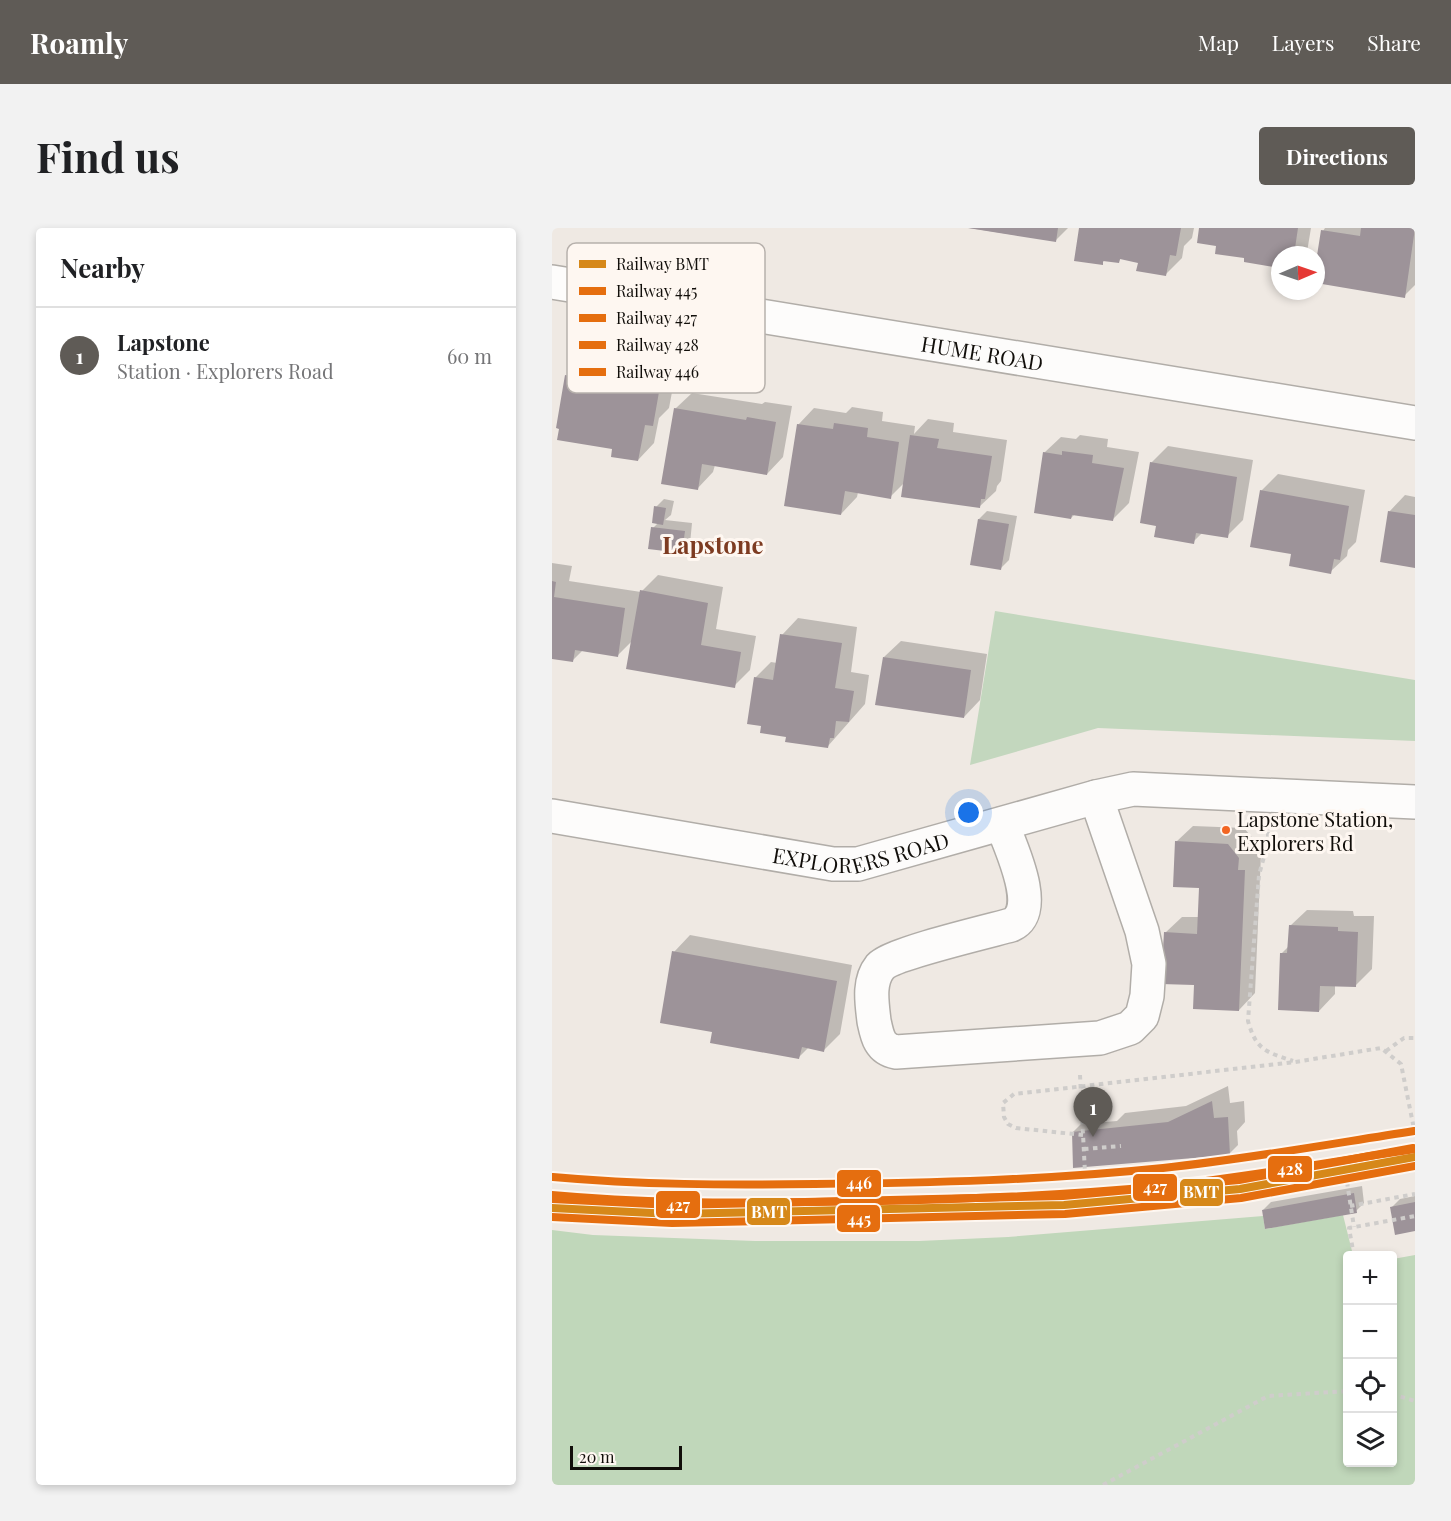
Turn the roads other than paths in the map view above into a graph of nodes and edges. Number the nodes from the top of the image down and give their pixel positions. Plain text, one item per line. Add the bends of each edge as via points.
1 (552, 282) edge
2 (567, 284) edge
3 (765, 317) edge
4 (1415, 423) edge
5 (1096, 797) junction
6 (1415, 802) edge
7 (552, 816) edge
8 (1002, 824) junction

1 - 2 street, HUME ROAD
3 - 4 street, HUME ROAD
5 - 6 street, EXPLORERS ROAD via 1133,789
5 - 8 street, EXPLORERS ROAD
5 - 8 street via 1146,948 1149,979 1142,1016 1130,1028 1100,1038 889,1051 880,1043 874,1021 872,992 880,968 889,960 1011,925 1021,918 1025,904 1023,886
7 - 8 street, EXPLORERS ROAD via 833,864 858,864

